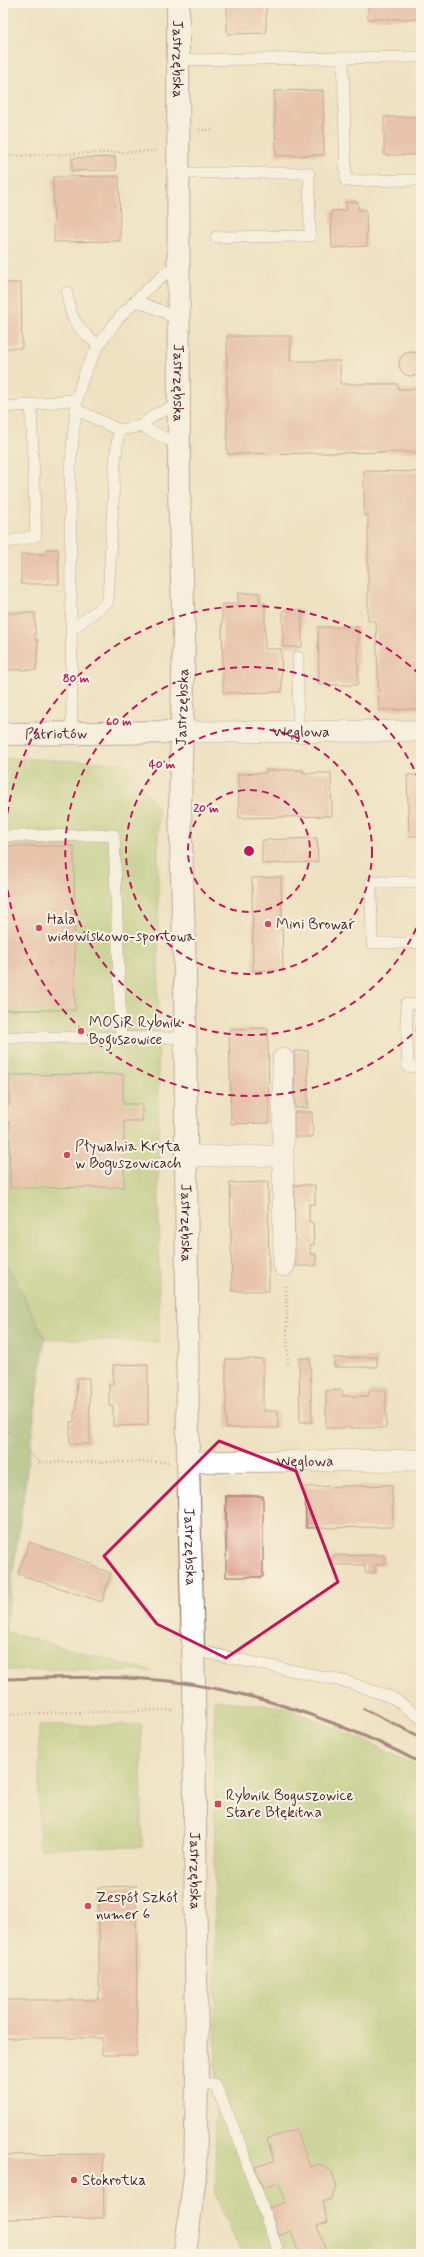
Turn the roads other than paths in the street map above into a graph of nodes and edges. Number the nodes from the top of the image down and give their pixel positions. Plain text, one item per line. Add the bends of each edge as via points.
1 (178, 3) edge
2 (421, 57) edge
3 (343, 58) junction
4 (177, 60) junction
5 (179, 173) junction
6 (421, 180) edge
7 (216, 237) dead end
8 (180, 262) junction
9 (67, 292) dead end
10 (137, 301) junction
11 (180, 322) junction
12 (98, 345) junction
13 (76, 404) junction
14 (180, 404) junction
15 (31, 405) junction
16 (3, 407) edge
17 (141, 426) junction
18 (119, 430) junction
19 (179, 444) junction
20 (3, 543) edge
21 (72, 630) junction
22 (298, 657) dead end
23 (298, 731) junction
24 (421, 731) edge
25 (181, 732) junction
26 (72, 733) junction
27 (3, 734) edge
28 (3, 836) edge
29 (421, 882) edge
30 (421, 943) edge
31 (421, 1004) edge
32 (3, 1037) edge
33 (121, 1038) junction
34 (186, 1038) junction
35 (283, 1059) dead end
36 (421, 1067) edge
37 (187, 1156) junction
38 (284, 1156) junction
39 (284, 1266) road end
40 (421, 1460) edge
41 (188, 1462) junction
42 (193, 1650) junction
43 (421, 1718) edge
44 (197, 2083) junction
45 (186, 2254) edge
46 (280, 2254) edge

1 - 4 street, Jastrzębska
2 - 3 lane
3 - 4 lane
3 - 6 lane via 346,181
4 - 5 street, Jastrzębska
5 - 7 lane via 309,173 310,236
5 - 8 street, Jastrzębska
8 - 10 lane via 159,278
8 - 11 street, Jastrzębska
9 - 12 lane via 69,310 74,321 82,333
10 - 11 lane
10 - 12 lane
11 - 14 street, Jastrzębska
12 - 13 lane via 85,369
13 - 15 lane
13 - 18 lane
13 - 21 lane via 70,469
14 - 17 lane via 154,416
14 - 19 street, Jastrzębska
15 - 16 lane
15 - 20 lane via 36,536
17 - 18 lane
17 - 19 lane
18 - 21 lane via 108,602
19 - 25 street, Jastrzębska via 184,635
21 - 26 lane
22 - 23 lane
23 - 24 street, Węglowa
23 - 25 street, Węglowa
25 - 26 street, Patriotów
25 - 34 street, Jastrzębska
26 - 27 street, Patriotów
28 - 33 lane via 114,835
29 - 30 lane via 371,882 372,944
31 - 36 lane via 406,1004 408,1067
32 - 33 lane
33 - 34 lane
34 - 37 street, Jastrzębska
35 - 38 street
37 - 38 street
37 - 41 street, Jastrzębska
38 - 39 street
40 - 41 street, Węglowa
41 - 42 street, Jastrzębska
42 - 43 lane via 348,1682 393,1698
42 - 44 street, Jastrzębska
44 - 45 street, Jastrzębska via 195,2175
44 - 46 lane via 215,2084 238,2138

